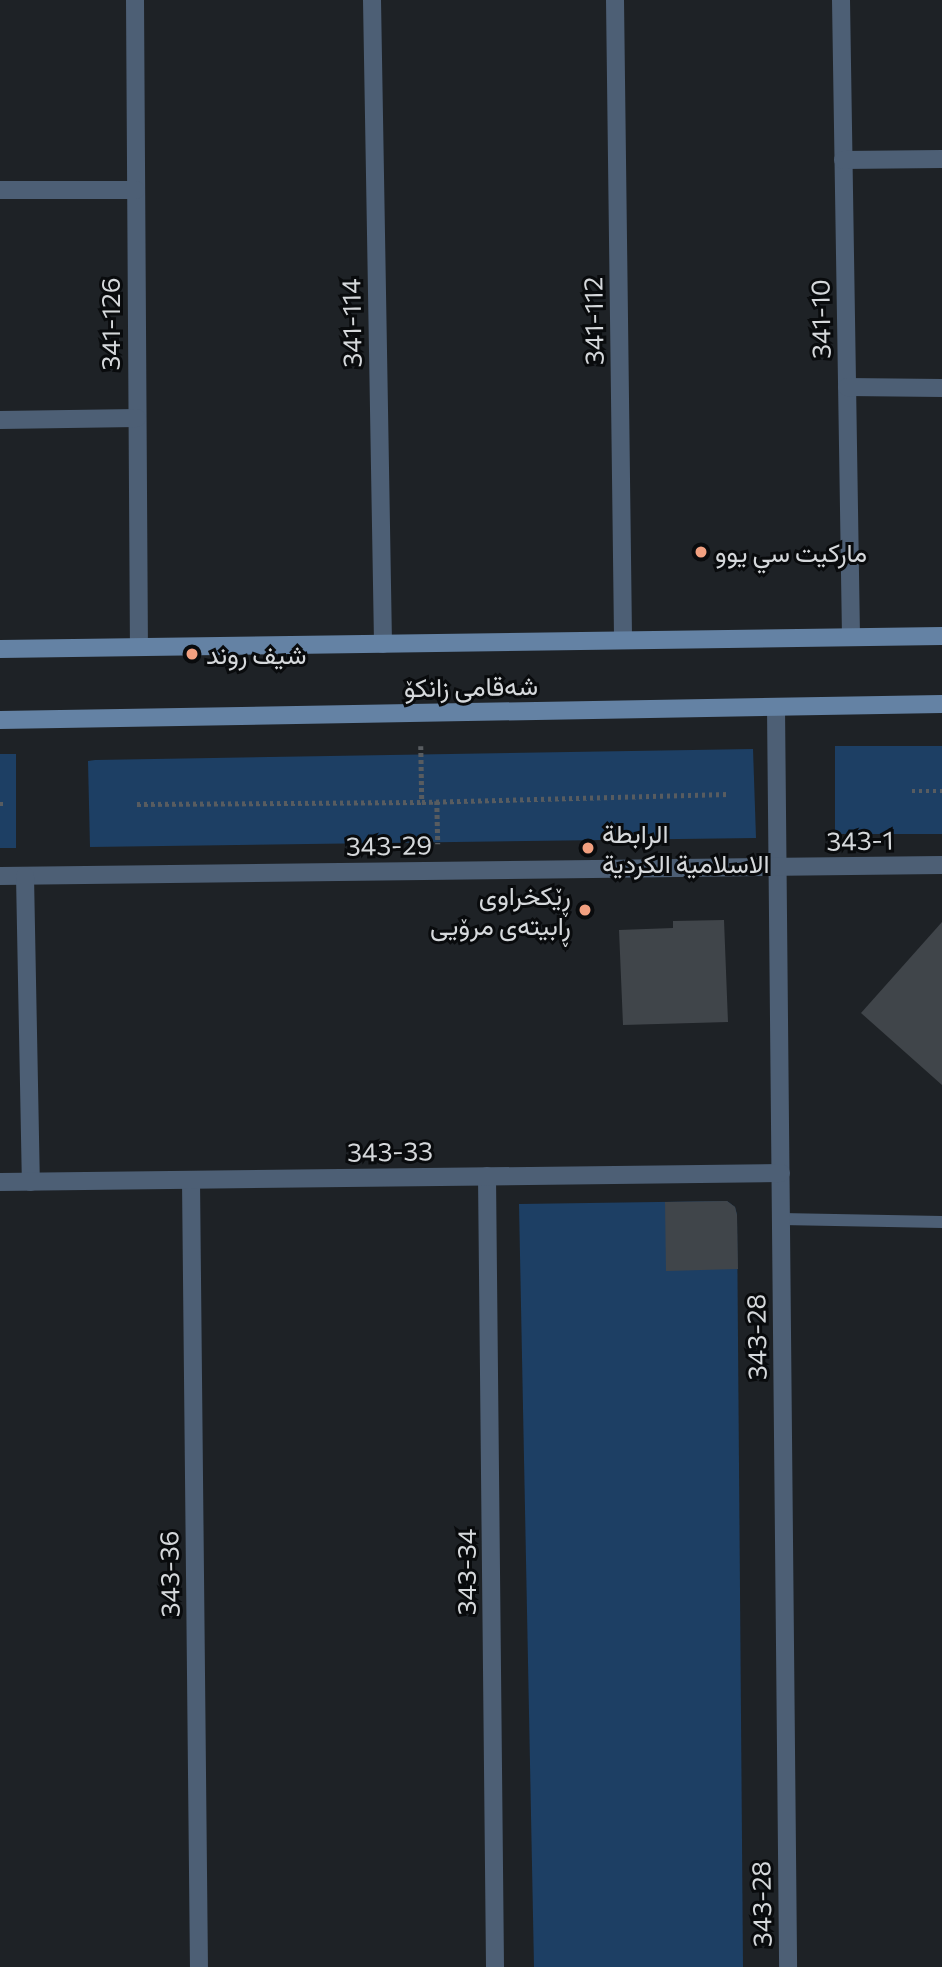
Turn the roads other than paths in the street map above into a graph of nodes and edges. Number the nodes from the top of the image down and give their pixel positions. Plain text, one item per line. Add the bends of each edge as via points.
1 (135, 0) edge
2 (372, 0) edge
3 (615, 0) edge
4 (841, 0) edge
5 (942, 159) edge
6 (843, 160) junction
7 (0, 190) edge
8 (136, 190) junction
9 (847, 387) junction
10 (942, 388) edge
11 (137, 418) junction
12 (0, 420) edge
13 (942, 636) edge
14 (851, 637) junction
15 (623, 640) junction
16 (383, 644) junction
17 (139, 647) junction
18 (0, 649) edge
19 (942, 704) edge
20 (776, 707) junction
21 (0, 720) edge
22 (942, 865) edge
23 (778, 867) junction
24 (0, 876) edge
25 (25, 876) junction
26 (781, 1173) junction
27 (487, 1176) junction
28 (191, 1180) junction
29 (0, 1182) edge
30 (31, 1182) junction
31 (781, 1219) junction
32 (942, 1222) edge
33 (199, 1967) edge
34 (495, 1967) edge
35 (788, 1967) edge

1 - 8 street, 341-126
2 - 16 street, 341-114
3 - 15 street, 341-112
4 - 6 street, 341-10
5 - 6 street
6 - 9 street, 341-10
7 - 8 street
8 - 11 street, 341-126
9 - 10 street
9 - 14 street, 341-10
11 - 12 street
11 - 17 street, 341-126
13 - 14 main road, شەقامی زانکۆ
14 - 15 main road, شەقامی زانکۆ
15 - 16 main road, شەقامی زانکۆ
16 - 17 main road, شەقامی زانکۆ
17 - 18 main road, شەقامی زانکۆ
19 - 20 main road, شەقامی زانکۆ
20 - 21 main road, شەقامی زانکۆ
20 - 23 street, 343-28
22 - 23 street, 343-1
23 - 25 street, 343-29
23 - 26 street, 343-28
24 - 25 street, 343-29
25 - 30 street
26 - 27 street, 343-33
26 - 31 street, 343-28
27 - 28 street, 343-33
27 - 34 street, 343-34
28 - 30 street, 343-33
28 - 33 street, 343-36
29 - 30 street, 343-33
31 - 32 lane
31 - 35 street, 343-28

